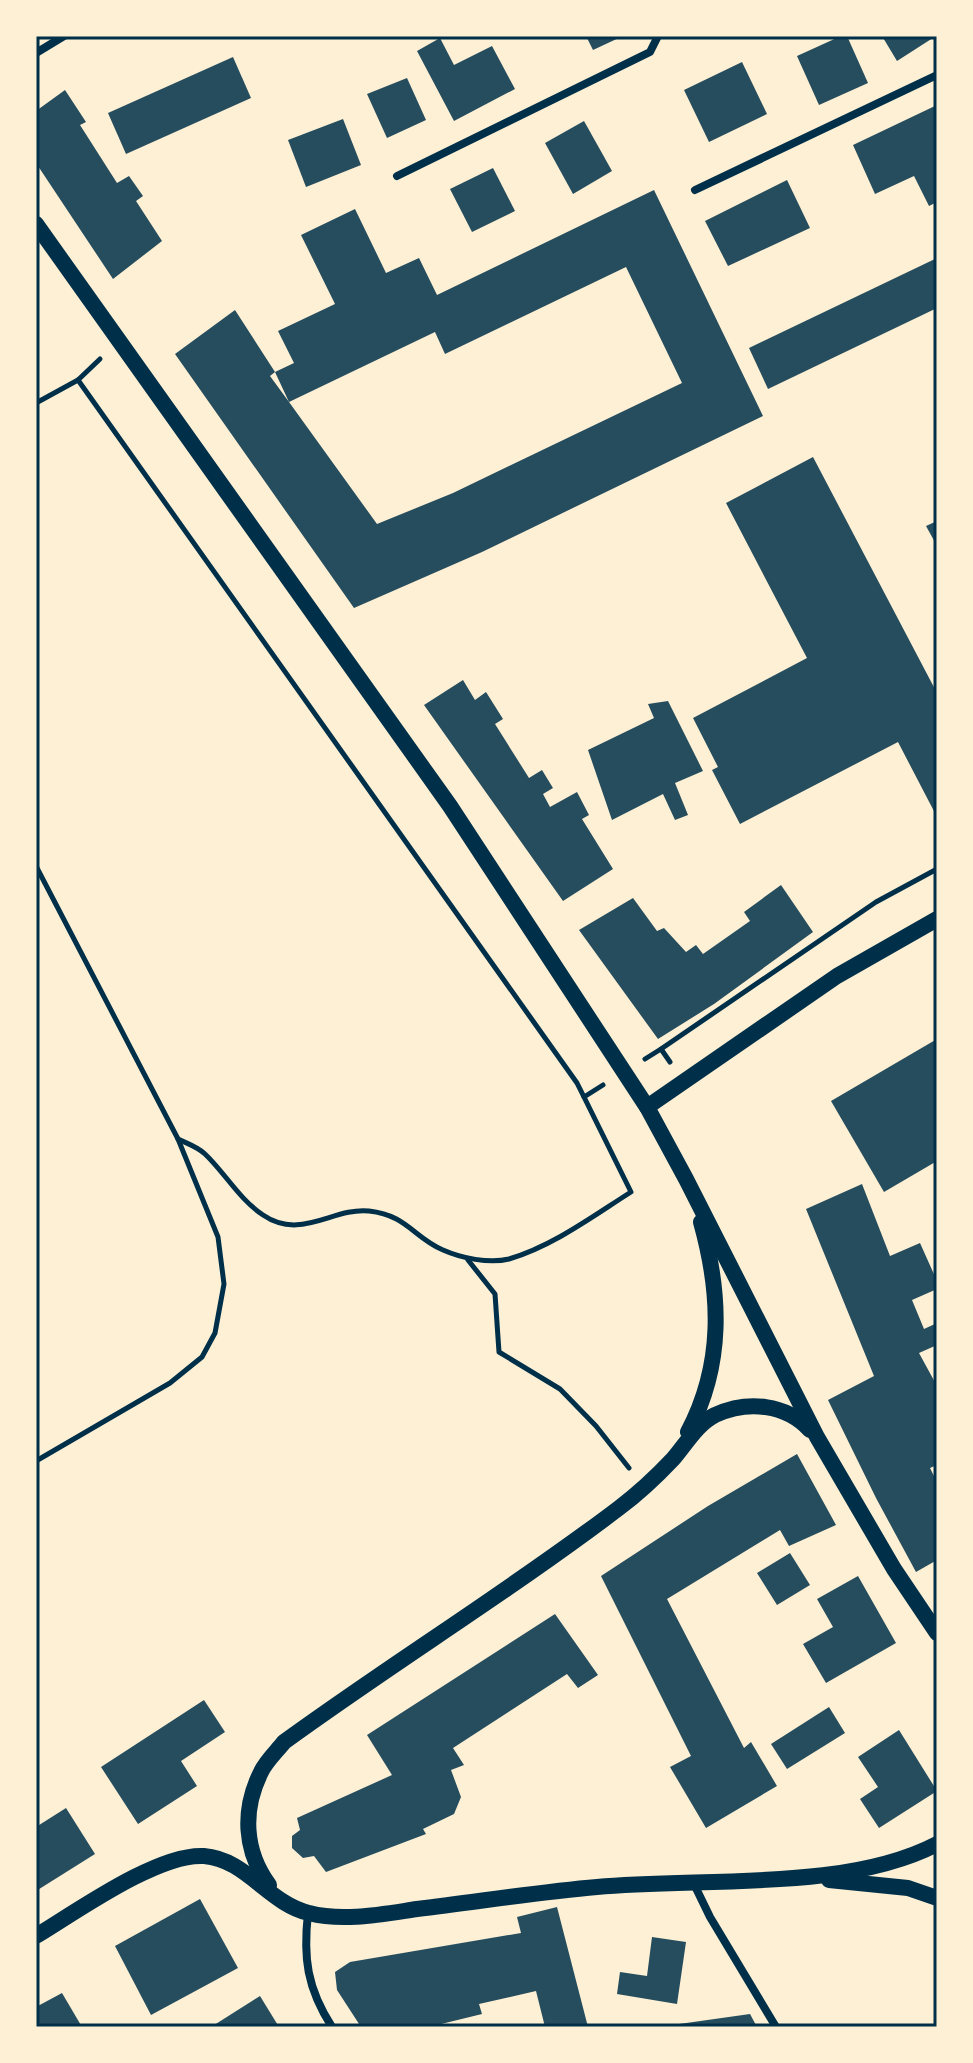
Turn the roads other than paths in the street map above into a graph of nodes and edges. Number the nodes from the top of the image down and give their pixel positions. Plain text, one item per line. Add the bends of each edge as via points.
1 (64, 36) edge
2 (658, 36) edge
3 (36, 53) edge
4 (937, 75) edge
5 (397, 176) dead end
6 (695, 190) dead end
7 (36, 224) edge
8 (937, 919) edge
9 (647, 1107) junction
10 (686, 1179) junction
11 (817, 1437) junction
12 (675, 1457) junction
13 (937, 1633) edge
14 (937, 1844) edge
15 (787, 1878) junction
16 (693, 1882) junction
17 (937, 1898) edge
18 (278, 1899) junction
19 (308, 1913) junction
20 (36, 1936) edge
21 (332, 2027) edge
22 (776, 2027) edge

1 - 3 street
2 - 5 street via 650,52
4 - 6 street
7 - 9 main road via 450,806
8 - 9 main road via 837,976
9 - 10 main road
10 - 11 main road
10 - 12 main road via 713,1272 717,1341 698,1414
11 - 12 main road via 783,1410 740,1407 697,1429
11 - 13 main road
12 - 18 main road via 645,1488 587,1532 284,1742 262,1770 250,1802 255,1866
14 - 15 main road via 863,1869
15 - 16 main road
15 - 17 main road via 908,1888
16 - 19 main road via 598,1886 380,1914
16 - 22 street
18 - 19 main road
18 - 20 main road via 232,1864 204,1856 176,1860 138,1876
19 - 21 street via 308,1977

